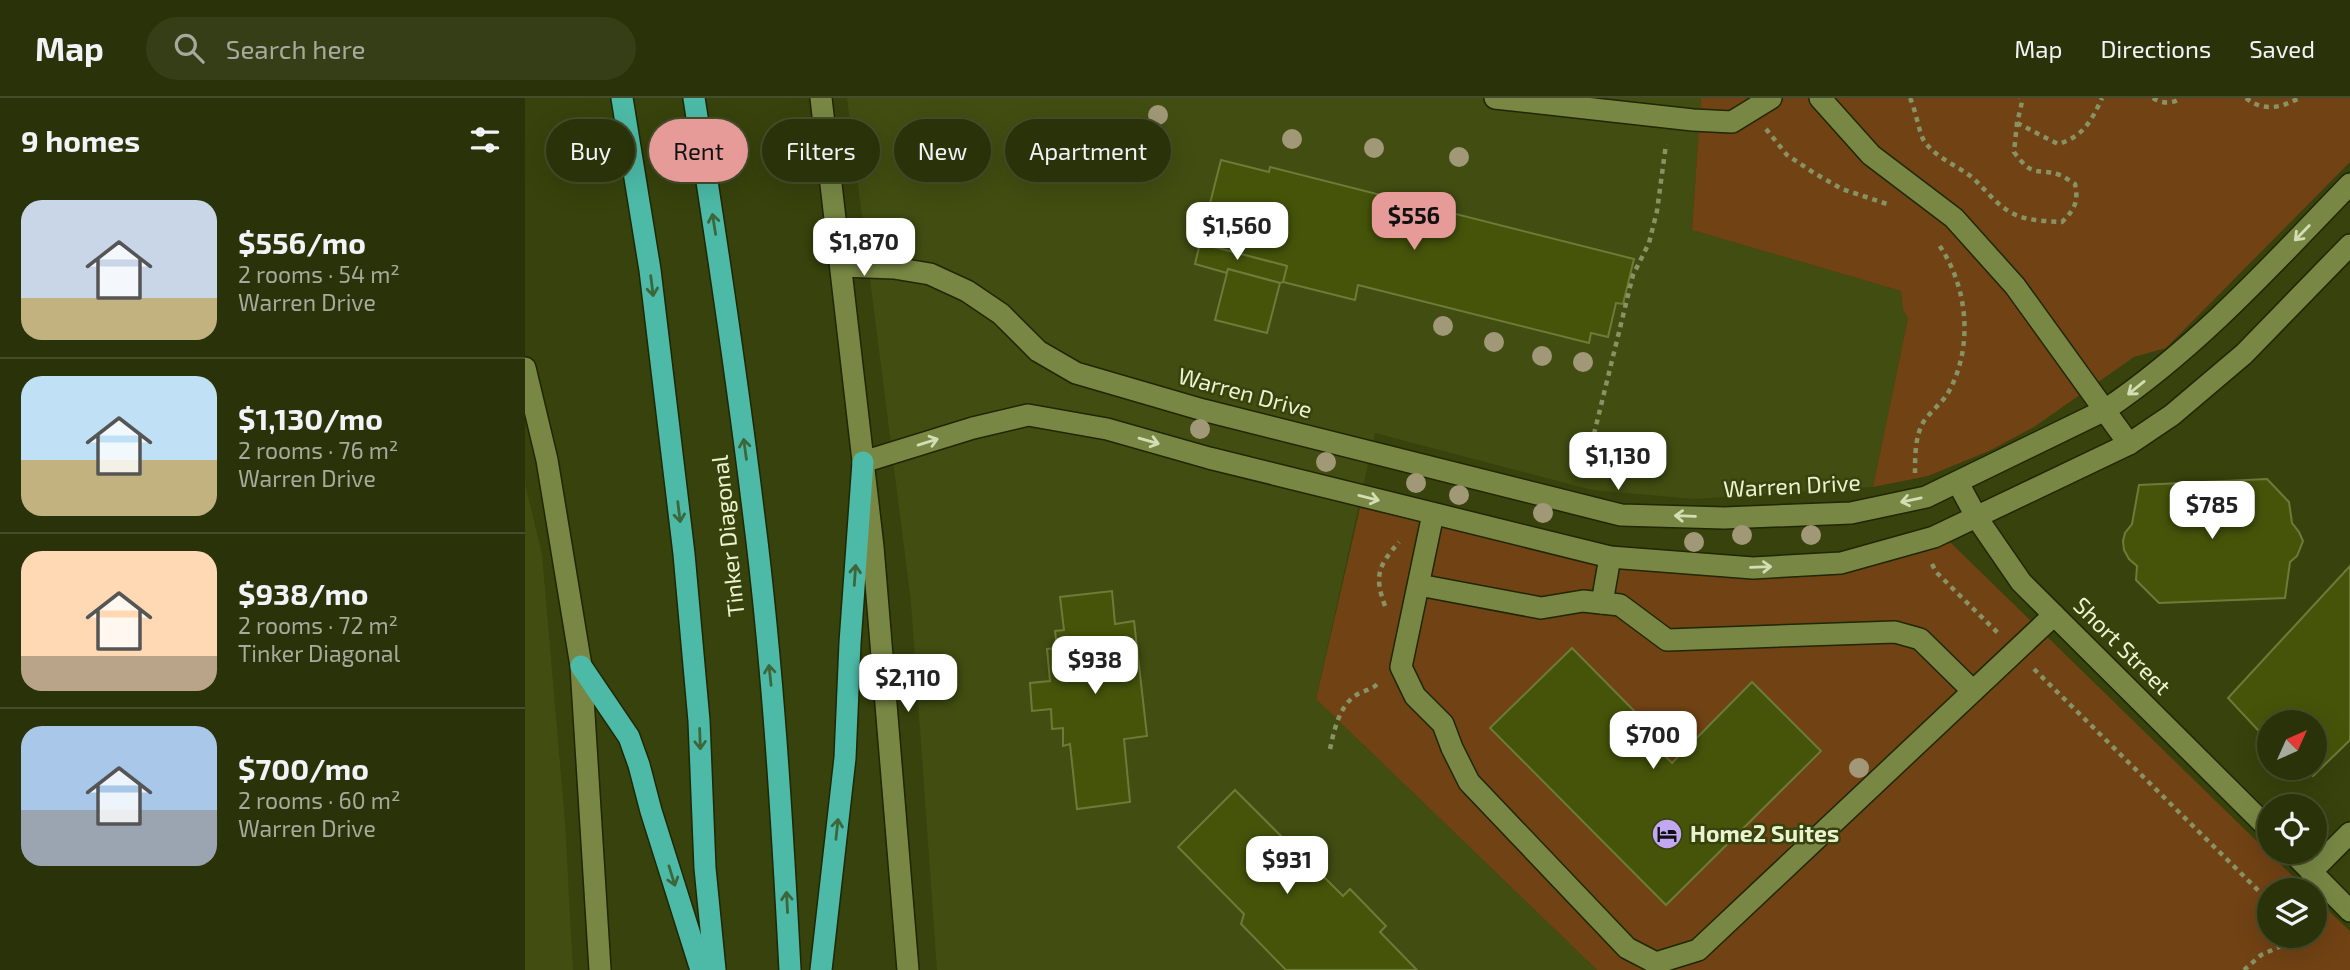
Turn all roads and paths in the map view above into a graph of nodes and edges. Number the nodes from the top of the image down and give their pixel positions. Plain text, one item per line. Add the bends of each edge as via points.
1 (622, 98) edge
2 (694, 98) edge
3 (821, 98) edge
4 (1495, 98) edge
5 (1771, 98) edge
6 (1820, 98) edge
7 (1910, 98) edge
8 (2020, 98) edge
9 (2102, 98) edge
10 (2153, 98) edge
11 (2181, 98) edge
12 (2246, 98) edge
13 (2299, 98) edge
14 (1624, 105) edge
15 (1751, 110) junction
16 (1670, 118) junction
17 (2017, 123) junction
18 (2350, 184) edge
19 (1891, 205) dead end
20 (1936, 240) dead end
21 (2350, 245) edge
22 (841, 267) junction
23 (525, 368) edge
24 (2105, 410) junction
25 (1594, 434) dead end
26 (2129, 444) junction
27 (863, 462) junction
28 (1958, 483) junction
29 (1917, 499) junction
30 (1433, 513) junction
31 (1977, 517) junction
32 (1934, 537) junction
33 (1610, 557) junction
34 (1419, 584) junction
35 (1602, 603) junction
36 (2055, 615) junction
37 (2016, 651) junction
38 (580, 666) junction
39 (1973, 691) junction
40 (2257, 817) edge
41 (2350, 833) edge
42 (2303, 864) edge
43 (2311, 872) junction
44 (2257, 889) edge
45 (2350, 911) edge
46 (2277, 948) edge
47 (600, 970) edge
48 (701, 970) edge
49 (715, 970) edge
50 (790, 970) edge
51 (821, 970) edge
52 (908, 970) edge
53 (2244, 970) edge

1 -> 49 highway, Tinker Diagonal via 650,270 684,554
50 -> 2 highway, Tinker Diagonal via 781,788 754,519
3 - 22 street
4 - 14 street
5 - 15 street
6 - 24 street via 1871,155 1954,218 2015,286
7 - 17 path via 1923,138 1935,153 2014,214 2062,222 2077,197 2075,184 2061,175 2024,165 2014,152
8 - 17 path
9 - 17 path via 2090,124 2072,140 2058,144
10 - 11 path via 2175,102
12 - 13 path via 2272,108
14 - 16 street
15 - 16 street via 1732,122
15 - 19 path via 1787,155 1842,189
16 - 25 path via 1657,211 1649,243 1633,275
18 -> 24 street, Warren Drive via 2194,341
20 - 29 path via 1961,291 1966,330 1948,394 1923,423 1915,452
21 - 26 street via 2244,354 2172,415
22 - 27 street
29 -> 22 street, Warren Drive via 1851,513 1621,514 1203,410 1076,373 1038,351 1001,314 930,274
23 - 38 street via 547,460
24 - 26 street
24 - 28 street, Warren Drive
26 - 31 street
27 -> 30 street via 1028,415 1107,429
51 -> 27 highway via 845,758
27 - 52 street
28 - 29 street, Warren Drive
28 - 31 street, Short Street
30 - 33 street
30 - 34 street
31 - 32 street
31 - 36 street, Short Street via 2021,582
33 -> 32 street via 1753,568 1841,563
32 - 37 path via 1931,562 1936,572
33 - 35 street
34 - 35 street via 1541,608 1583,601
34 - 39 street via 1401,667 1415,696 1443,724 1469,782 1627,948 1656,963 1698,950
35 - 39 street via 1620,605 1667,640 1895,632 1920,639
36 - 37 street
36 - 40 street, Short Street
37 - 39 street
37 - 44 path
38 - 47 street
38 -> 48 highway via 629,737
41 - 43 street
42 - 43 street
43 - 45 street
46 - 53 path

